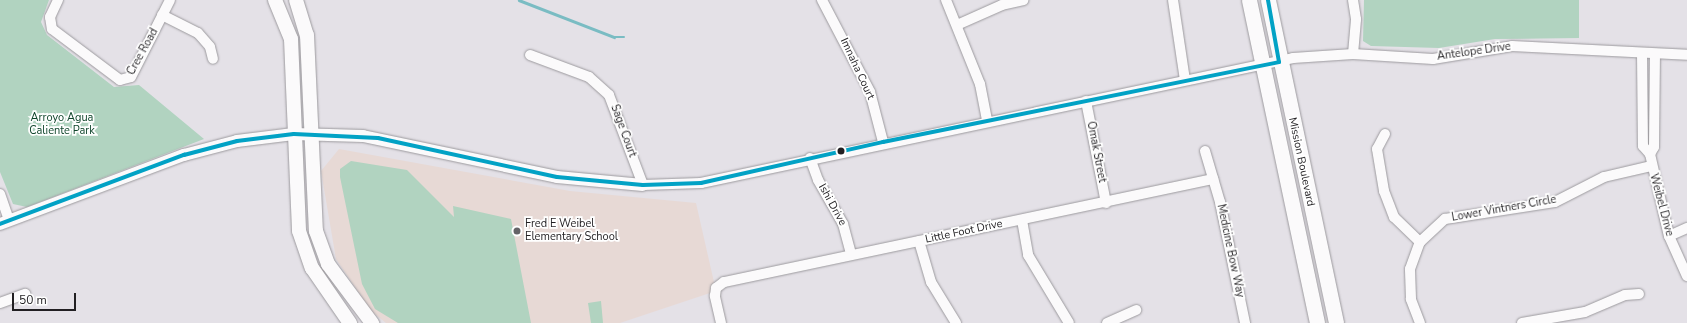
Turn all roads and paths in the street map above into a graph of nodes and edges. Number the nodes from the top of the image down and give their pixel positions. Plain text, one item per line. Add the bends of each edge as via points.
1 (58, 0) edge
2 (170, 0) edge
3 (275, 0) edge
4 (296, 0) edge
5 (822, 0) edge
6 (946, 0) edge
7 (1023, 0) edge
8 (1173, 0) edge
9 (1249, 0) edge
10 (1268, 0) edge
11 (1353, 0) edge
12 (162, 15) junction
13 (957, 25) junction
14 (1642, 53) junction
15 (1353, 54) junction
16 (1655, 54) junction
17 (530, 55) dead end
18 (1687, 55) edge
19 (213, 59) dead end
20 (1279, 62) junction
21 (1262, 65) junction
22 (1185, 80) junction
23 (1086, 101) junction
24 (987, 120) junction
25 (294, 134) junction
26 (309, 134) junction
27 (1384, 134) dead end
28 (883, 142) junction
29 (1205, 151) dead end
30 (1650, 154) junction
31 (810, 158) junction
32 (1651, 166) junction
33 (1213, 179) junction
34 (643, 185) junction
35 (0, 194) edge
36 (1106, 203) junction
37 (1022, 220) junction
38 (5, 222) edge
39 (1687, 228) edge
40 (1669, 236) junction
41 (919, 241) junction
42 (1420, 242) junction
43 (851, 253) junction
44 (1687, 276) edge
45 (25, 294) dead end
46 (1639, 294) dead end
47 (0, 303) edge
48 (1136, 310) dead end
49 (350, 323) edge
50 (372, 323) edge
51 (721, 323) edge
52 (956, 323) edge
53 (1069, 323) edge
54 (1107, 323) edge
55 (1246, 323) edge
56 (1317, 323) edge
57 (1336, 323) edge
58 (1420, 323) edge
59 (1522, 323) edge

1 - 12 street, Cree Road via 50,23 64,41 111,75 125,80 132,77
2 - 12 street, Cree Road
3 - 25 main road via 291,39
4 - 26 main road via 307,35
5 - 28 street, Imnaha Court via 870,92
6 - 13 street
7 - 13 street via 1002,4
8 - 22 street
9 - 21 main road, Mission Boulevard
10 - 20 main road, Mission Boulevard
11 - 15 street via 1356,19
12 - 19 street via 198,33 210,47
13 - 24 street via 980,84
14 - 15 street, Antelope Drive via 1512,46 1433,59
14 - 16 street, Antelope Drive
14 - 30 street, Weibel Drive via 1643,146
15 - 20 street, Antelope Drive
16 - 18 street, Antelope Drive
16 - 30 street, Weibel Drive via 1654,146
17 - 34 street, Sage Court via 590,77 610,95
20 - 21 street, Antelope Drive
20 - 57 main road, Mission Boulevard
21 - 22 street, Antelope Drive
21 - 56 main road, Mission Boulevard
22 - 23 street, Antelope Drive
23 - 24 street, Antelope Drive
23 - 36 street, Omak Street
24 - 28 street, Antelope Drive
25 - 26 street
25 - 38 street via 237,141 184,155
25 - 49 main road via 299,230 312,268
26 - 34 street via 362,136 557,177
26 - 50 main road via 316,231 328,264
27 - 42 street via 1377,149 1384,191 1394,216
28 - 31 street, Antelope Drive
29 - 33 street, Medicine Bow Way
30 - 32 street, Weibel Drive
31 - 34 street, Antelope Drive via 701,183
31 - 43 street, Ishi Drive via 818,180 843,224
32 - 40 street, Weibel Drive
32 - 42 street, Lower Vintners Circle via 1604,177 1555,202 1445,219
33 - 36 street, Little Foot Drive
33 - 55 street, Medicine Bow Way
35 - 38 street
36 - 37 street, Little Foot Drive
37 - 41 street, Little Foot Drive
37 - 53 street via 1028,255
39 - 40 street
40 - 44 street, Weibel Drive
41 - 43 street, Little Foot Drive
41 - 52 street via 931,282
42 - 58 street, Lower Vintners Circle via 1410,269 1411,299
43 - 51 street, Little Foot Drive via 724,282 716,288
45 - 47 street
46 - 59 street via 1625,295 1586,312
48 - 54 street

